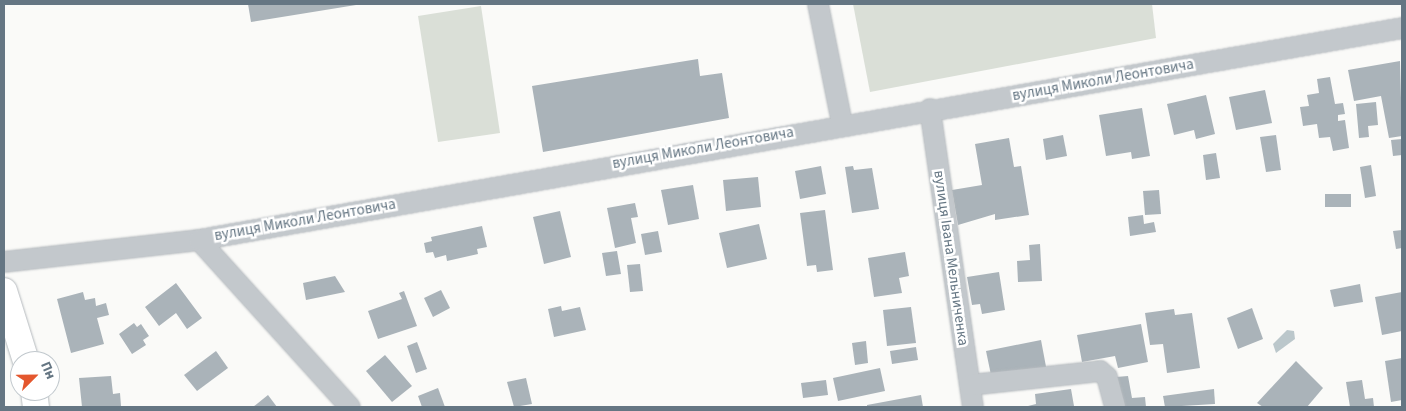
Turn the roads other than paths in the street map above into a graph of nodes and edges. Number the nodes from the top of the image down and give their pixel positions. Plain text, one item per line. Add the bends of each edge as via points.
1 (818, 4) edge
2 (1402, 28) edge
3 (930, 109) junction
4 (842, 123) junction
5 (199, 240) junction
6 (4, 262) edge
7 (4, 291) edge
8 (23, 351) edge
9 (970, 385) junction
10 (350, 407) edge
11 (973, 407) edge
12 (1115, 407) edge

1 - 4 street
2 - 3 street, вулиця Миколи Леонтовича
3 - 4 street, вулиця Миколи Леонтовича
3 - 9 street, вулиця Івана Мельниченка
4 - 5 street, вулиця Миколи Леонтовича
5 - 6 street, вулиця Миколи Леонтовича
5 - 10 street
7 - 8 main road
9 - 11 street, вулиця Івана Мельниченка
9 - 12 street via 1100,371 1107,377

